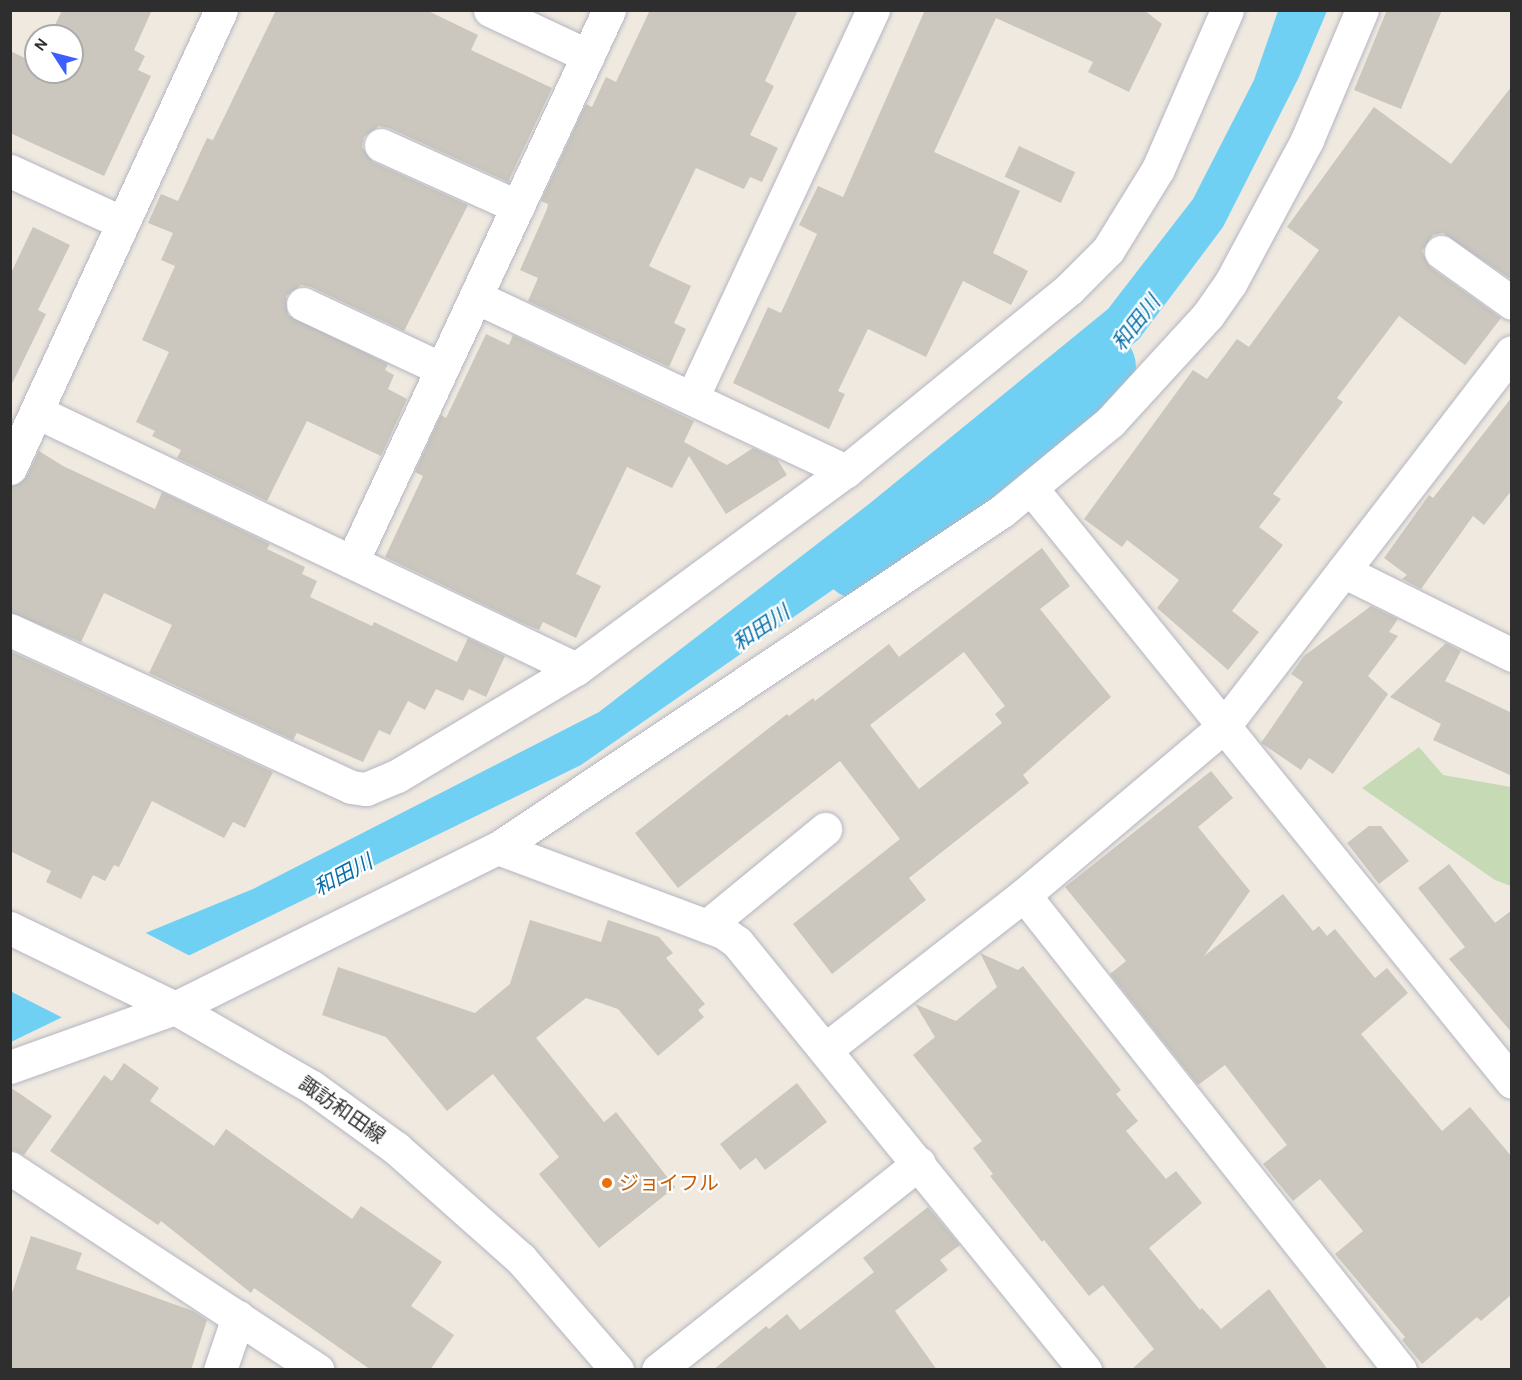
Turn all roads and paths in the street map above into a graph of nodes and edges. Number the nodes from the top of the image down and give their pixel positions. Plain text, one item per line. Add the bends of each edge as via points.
1 (221, 10) edge
2 (490, 10) edge
3 (609, 10) edge
4 (873, 10) edge
5 (1227, 10) edge
6 (1362, 10) edge
7 (588, 56) junction
8 (381, 145) dead end
9 (10, 171) edge
10 (518, 207) junction
11 (121, 222) junction
12 (1440, 252) dead end
13 (476, 297) junction
14 (1512, 303) edge
15 (303, 304) dead end
16 (1510, 357) edge
17 (442, 369) junction
18 (692, 398) junction
19 (37, 412) junction
20 (10, 468) edge
21 (846, 471) junction
22 (1031, 488) junction
23 (352, 562) junction
24 (1343, 571) junction
25 (10, 630) edge
26 (1512, 655) edge
27 (576, 669) junction
28 (1223, 727) junction
29 (825, 829) dead end
30 (498, 848) junction
31 (1024, 895) junction
32 (707, 926) junction
33 (24, 934) edge
34 (175, 1008) junction
35 (826, 1049) junction
36 (10, 1067) edge
37 (1512, 1082) edge
38 (919, 1163) junction
39 (10, 1168) edge
40 (238, 1317) junction
41 (220, 1370) edge
42 (318, 1370) edge
43 (617, 1370) edge
44 (658, 1370) edge
45 (1084, 1370) edge
46 (1400, 1370) edge

1 - 11 street
2 - 7 street
3 - 7 street
4 - 18 street
5 - 21 street via 1158,169 1108,250 1069,289
6 - 22 street via 1307,140 1231,282 1208,315 1110,422
7 - 10 street
8 - 10 street
9 - 11 street
10 - 13 street
11 - 19 street
12 - 14 street
13 - 17 street
13 - 18 street
15 - 17 street
16 - 24 street
17 - 23 street
18 - 21 street
19 - 20 street
19 - 23 street
21 - 27 street
22 - 28 street
22 - 30 street via 1002,512
23 - 27 street
24 - 26 street
24 - 28 street
25 - 27 street via 351,787 366,789 397,776
28 - 31 street
28 - 37 street
29 - 32 street
30 - 32 street
30 - 34 street
31 - 35 street
31 - 46 street
32 - 35 street via 737,942
33 - 34 street, 諏訪和田線
34 - 36 street
34 - 43 street, 諏訪和田線 via 312,1087 396,1148 522,1259
35 - 38 street
38 - 44 street
38 - 45 street
39 - 40 street
40 - 41 street
40 - 42 street

